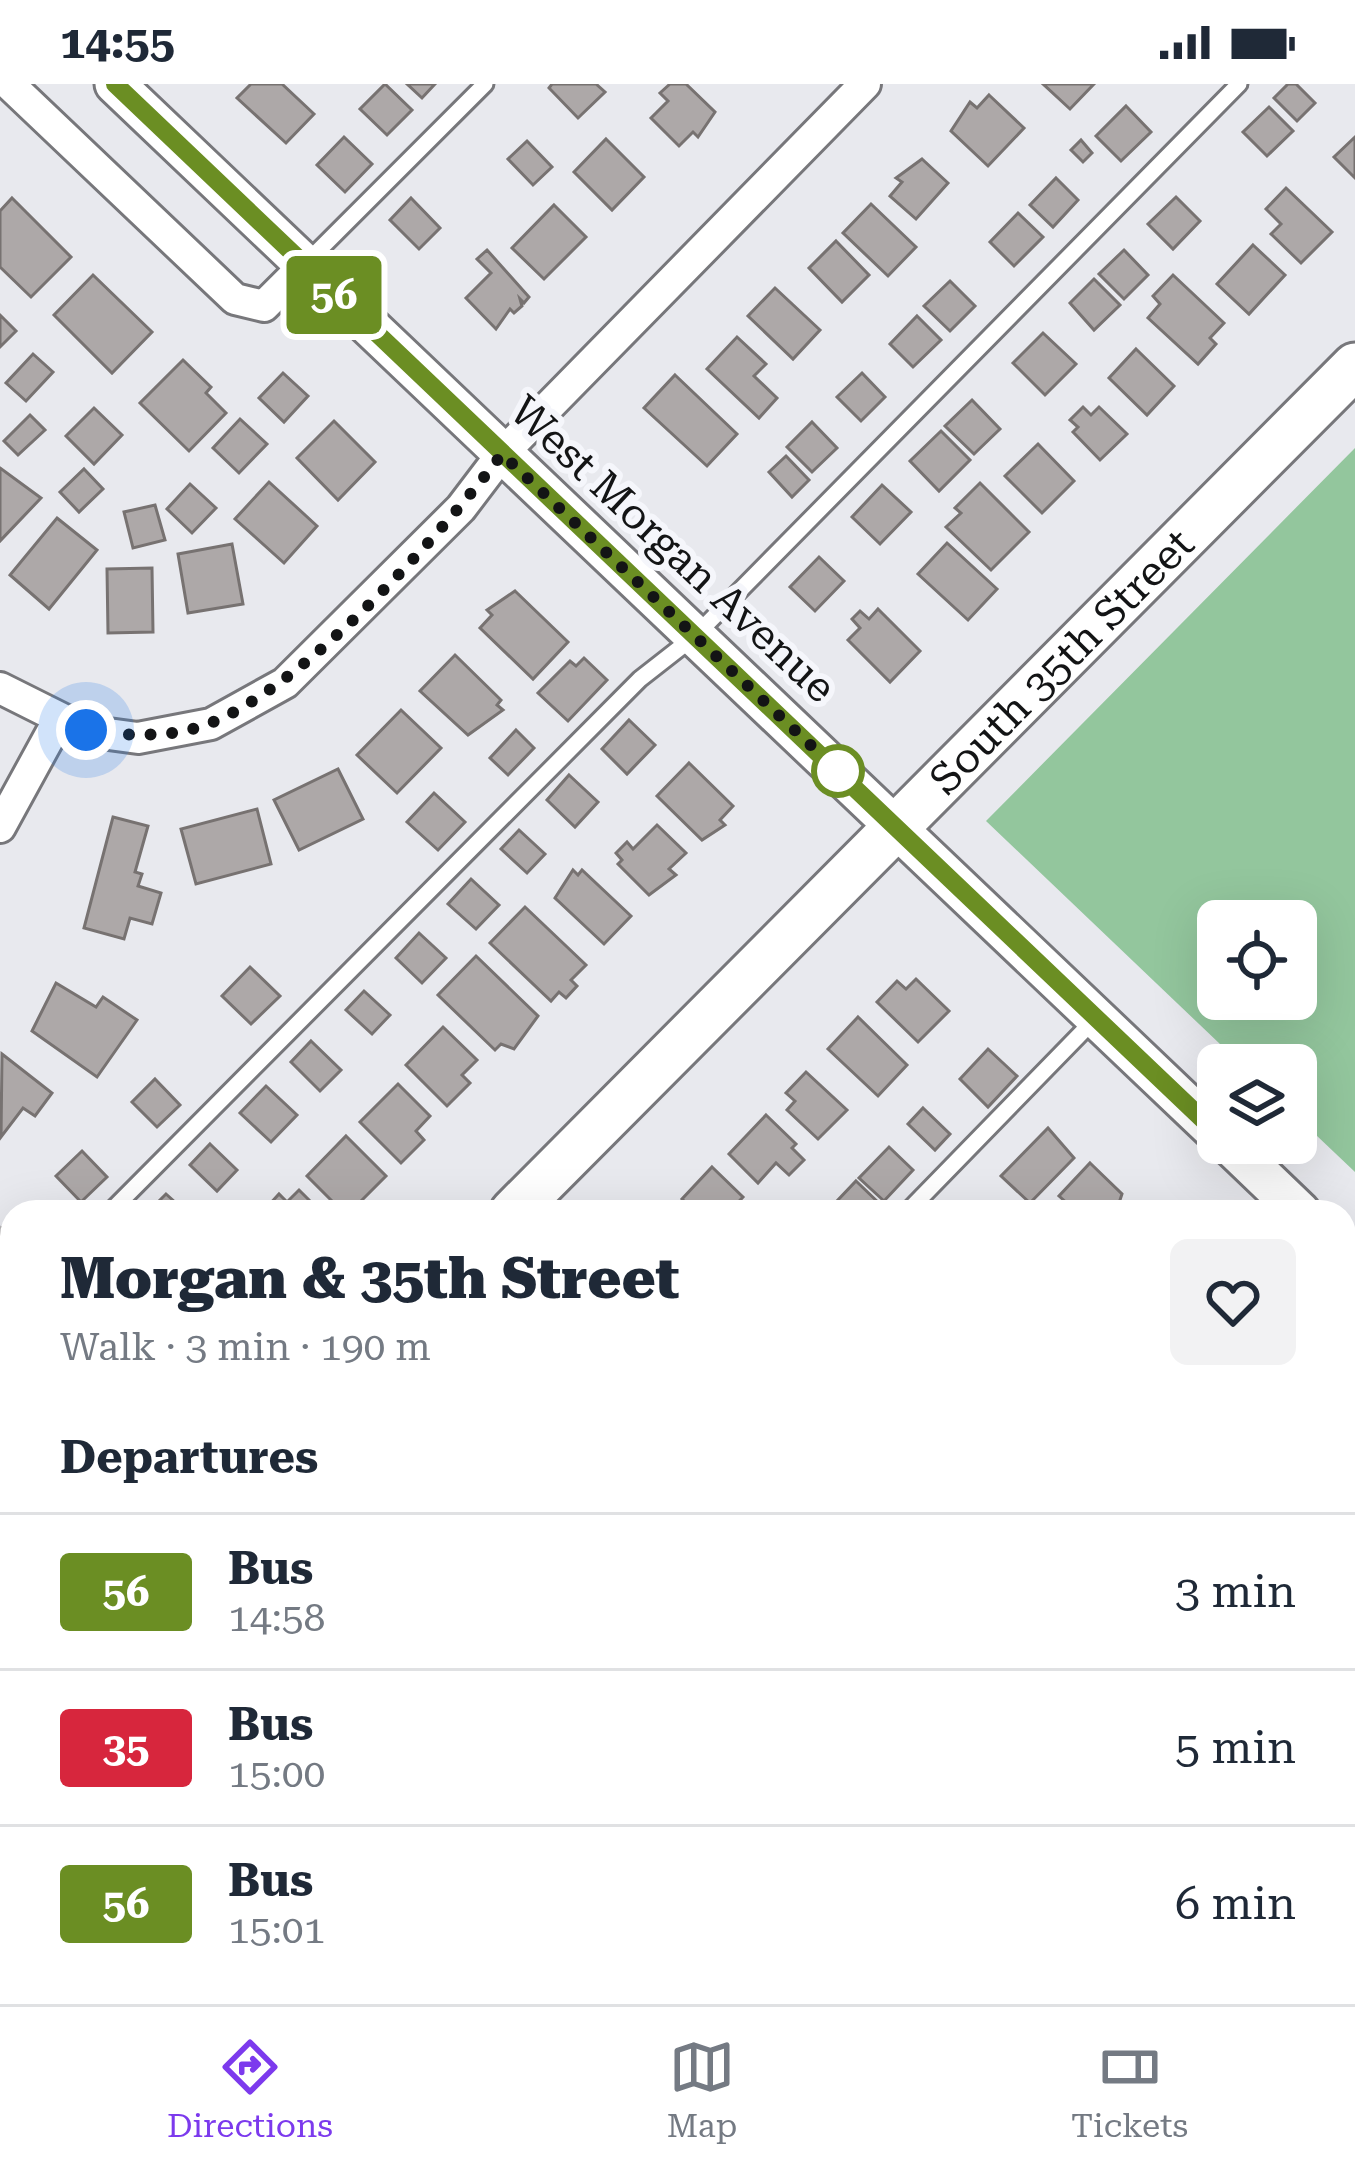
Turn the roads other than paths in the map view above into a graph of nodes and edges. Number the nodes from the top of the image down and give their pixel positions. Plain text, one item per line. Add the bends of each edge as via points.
1 (9, 84) edge
2 (115, 84) edge
3 (485, 84) edge
4 (865, 84) edge
5 (1239, 84) edge
6 (304, 266) junction
7 (1355, 365) edge
8 (502, 454) junction
9 (695, 636) junction
10 (0, 688) edge
11 (58, 721) junction
12 (896, 826) junction
13 (0, 827) edge
14 (1097, 1018) junction
15 (1197, 1114) edge
16 (1250, 1164) edge
17 (122, 1200) edge
18 (525, 1200) edge
19 (919, 1200) edge
20 (1287, 1200) edge

1 - 6 street via 235,299 264,306
2 - 6 street, West Morgan Avenue
3 - 6 lane
4 - 8 street
5 - 9 lane
6 - 8 street, West Morgan Avenue
7 - 12 main road, South 35th Street
8 - 9 street, West Morgan Avenue
8 - 11 street via 461,508 285,683 211,724 138,738
9 - 12 street, West Morgan Avenue
9 - 17 lane via 640,679
10 - 11 street
11 - 13 street
12 - 14 street, West Morgan Avenue
12 - 18 main road, South 35th Street
14 - 15 street, West Morgan Avenue
14 - 19 lane
16 - 20 street

